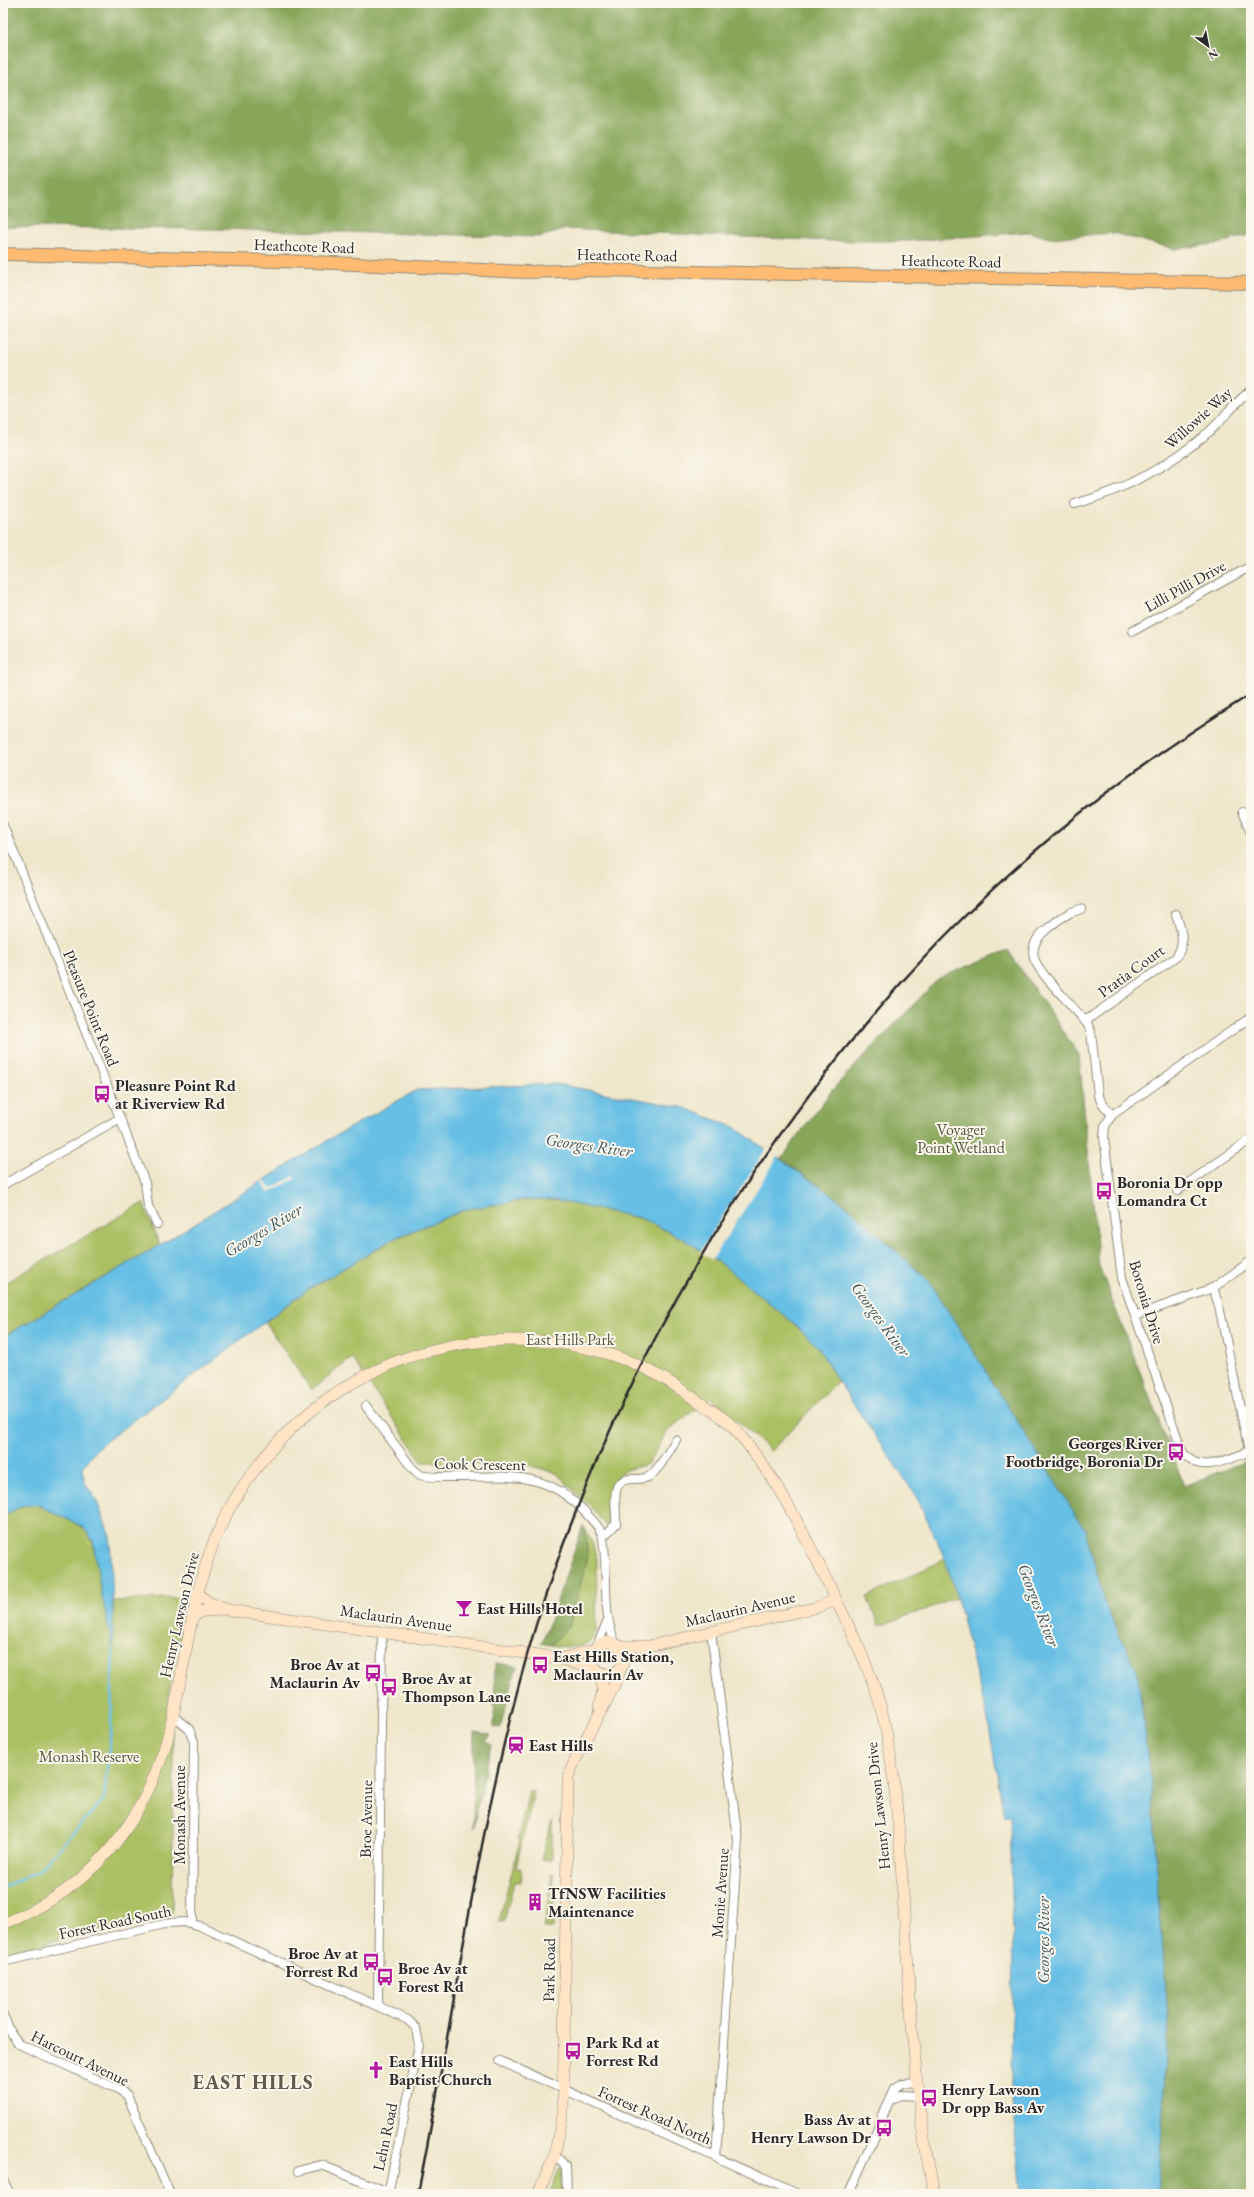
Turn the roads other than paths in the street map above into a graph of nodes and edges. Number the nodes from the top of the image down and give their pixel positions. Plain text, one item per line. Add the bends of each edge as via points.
1 (3, 254) edge
2 (1251, 283) edge
3 (1251, 390) edge
4 (1075, 504) dead end
5 (1251, 566) edge
6 (1133, 631) dead end
7 (1242, 812) dead end
8 (3, 825) edge
9 (1251, 834) edge
10 (1081, 908) dead end
11 (1176, 914) dead end
12 (1251, 1017) edge
13 (1085, 1021) junction
14 (1112, 1115) junction
15 (120, 1118) junction
16 (1251, 1139) edge
17 (3, 1186) edge
18 (1177, 1191) dead end
19 (157, 1224) dead end
20 (1251, 1261) edge
21 (1213, 1288) junction
22 (1135, 1316) junction
23 (366, 1406) dead end
24 (676, 1440) dead end
25 (1250, 1451) edge
26 (603, 1537) junction
27 (197, 1593) junction
28 (836, 1600) junction
29 (228, 1610) junction
30 (192, 1616) junction
31 (608, 1621) junction
32 (712, 1631) junction
33 (382, 1632) junction
34 (617, 1645) junction
35 (649, 1646) junction
36 (595, 1648) junction
37 (559, 1658) junction
38 (622, 1666) junction
39 (599, 1671) junction
40 (173, 1716) junction
41 (595, 1718) junction
42 (3, 1924) edge
43 (192, 1924) junction
44 (3, 1962) edge
45 (378, 2006) junction
46 (3, 2015) edge
47 (419, 2038) joint
48 (500, 2061) dead end
49 (917, 2082) junction
50 (564, 2091) junction
51 (918, 2096) junction
52 (890, 2100) junction
53 (555, 2155) junction
54 (716, 2157) junction
55 (298, 2171) dead end
56 (3, 2180) edge
57 (388, 2193) edge
58 (10, 2194) edge
59 (170, 2194) edge
60 (538, 2194) edge
61 (567, 2194) edge
62 (798, 2194) edge
63 (849, 2194) edge
64 (934, 2194) edge

1 - 2 main road, Heathcote Road via 312,262 526,272 603,270
3 - 4 street, Willowie Way via 1202,438 1164,466 1122,488
5 - 6 street, Lilli Pilli Drive
7 - 9 street
8 - 15 street, Pleasure Point Road
10 - 13 street via 1062,917 1043,932 1036,942 1033,953 1039,968
11 - 13 street, Pratia Court via 1183,942 1175,958
12 - 14 street
13 - 14 street via 1091,1032 1098,1095
14 - 22 street, Boronia Drive via 1105,1126 1104,1138 1120,1273
15 - 17 street
15 - 19 street, Pleasure Point Road via 146,1183 148,1206
16 - 18 street
20 - 21 street
21 - 22 street
21 - 25 street via 1221,1312
22 - 25 street, Boronia Drive via 1182,1451 1189,1460 1199,1464 1212,1464
23 - 26 street, Cook Crescent via 420,1475 520,1477 539,1480 567,1494 589,1516
24 - 26 street via 648,1476 627,1479 618,1486 616,1524
26 - 31 street
27 - 28 main road, Henry Lawson Drive via 210,1550 228,1511 247,1479 272,1448 299,1421 332,1395 361,1377 400,1360 432,1350 480,1342 516,1340 563,1345 602,1354 650,1371 687,1392 723,1418 740,1434 792,1509
27 - 29 main road, Maclaurin Avenue via 208,1602
27 - 30 main road, Henry Lawson Drive
28 - 32 main road, Maclaurin Avenue via 818,1608
28 - 49 main road, Henry Lawson Drive via 871,1678 889,1750 895,1789
29 - 30 main road, Maclaurin Avenue via 204,1611
29 - 33 main road, Maclaurin Avenue
30 - 40 main road, Henry Lawson Drive
31 - 34 street
31 - 36 street
32 - 35 main road, Maclaurin Avenue
32 - 54 street, Monie Avenue via 738,1840
33 - 37 main road, Maclaurin Avenue
33 - 45 street, Broe Avenue
34 - 35 main road, Maclaurin Avenue
34 - 36 main road via 606,1642
34 - 38 main road via 624,1654
35 - 38 main road, Maclaurin Avenue
36 - 37 main road, Maclaurin Avenue
36 - 39 main road via 592,1663
37 - 39 main road, Maclaurin Avenue
38 - 39 main road via 611,1674
38 - 41 main road, Park Road via 610,1694
39 - 41 main road, Park Road via 602,1697
40 - 42 main road, Henry Lawson Drive via 148,1791 110,1851 88,1873 56,1897
40 - 43 street, Monash Avenue via 189,1730 194,1742
41 - 50 main road, Park Road via 568,1778
43 - 44 street, Forest Road South via 169,1923
43 - 45 street, Forest Road South
45 - 47 street, Forest Road South via 408,2020 416,2028
46 - 59 street, Harcourt Avenue via 19,2044 127,2095
47 - 57 street, Lehn Road
48 - 50 street, Forrest Road North
49 - 51 main road, Henry Lawson Drive
49 - 52 street via 899,2085
50 - 53 main road, Park Road via 562,2125
50 - 54 street, Forrest Road North
51 - 52 street via 901,2095
51 - 64 main road, Henry Lawson Drive
52 - 63 street
53 - 60 main road, Park Road
53 - 61 street via 566,2167
54 - 62 street, Forrest Road North
55 - 57 street via 320,2165
56 - 58 street

